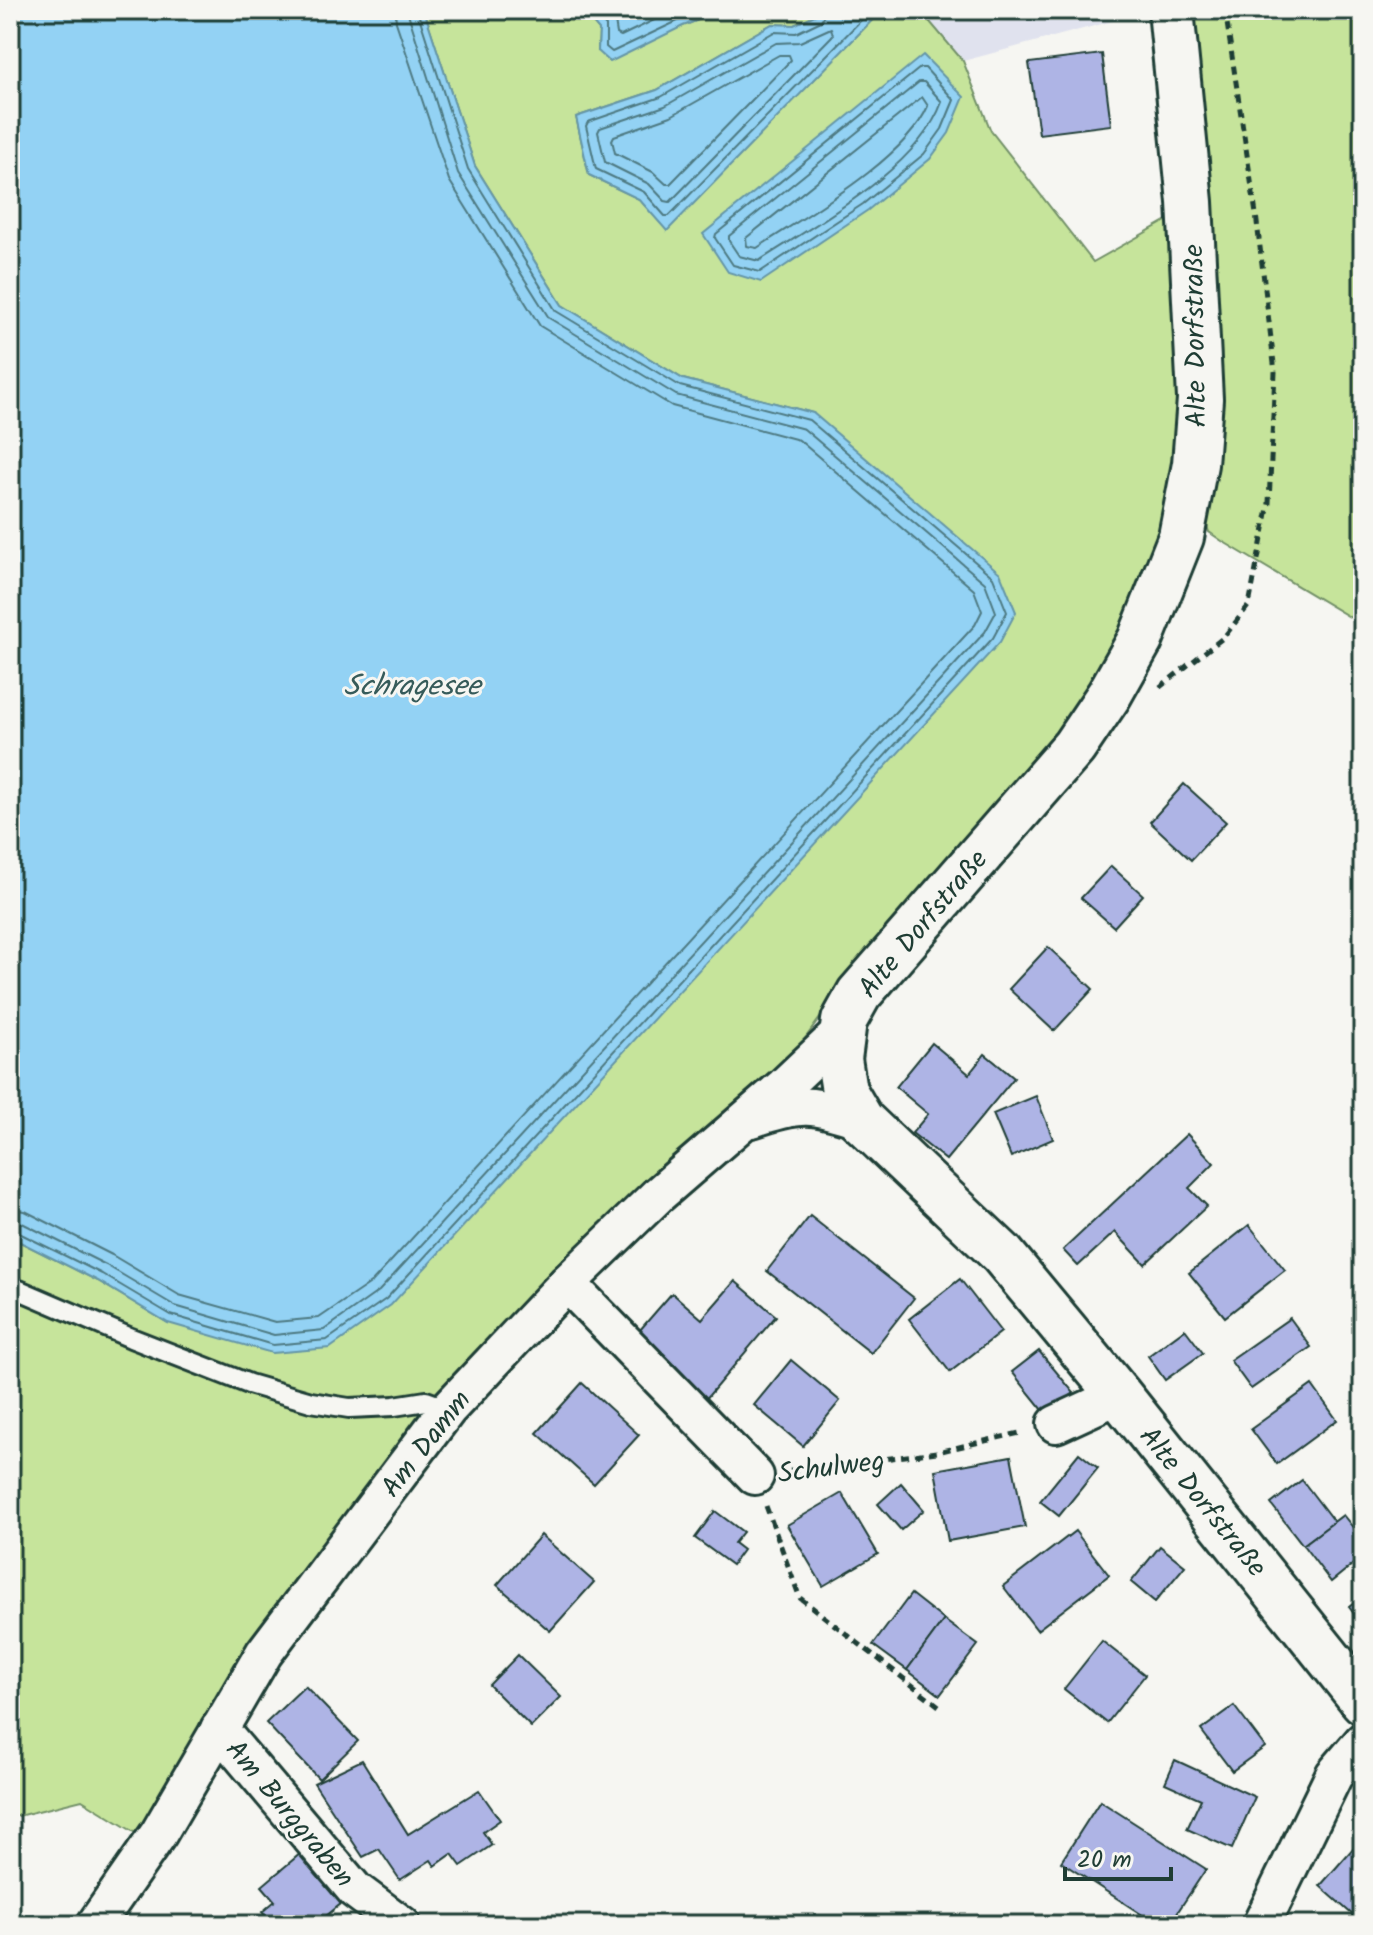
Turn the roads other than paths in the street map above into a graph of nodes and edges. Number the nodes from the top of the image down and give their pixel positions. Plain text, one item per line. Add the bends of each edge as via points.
1 (1171, 10) edge
2 (840, 1033) junction
3 (861, 1120) junction
4 (743, 1122) junction
5 (567, 1283) junction
6 (10, 1286) edge
7 (1119, 1395) junction
8 (448, 1409) junction
9 (1056, 1424) road end
10 (755, 1476) road end
11 (1363, 1701) edge
12 (219, 1729) junction
13 (1363, 1741) edge
14 (95, 1925) edge
15 (402, 1925) edge
16 (1261, 1925) edge

1 - 2 street, Alte Dorfstraße via 1190,202 1200,399 1181,537 1140,640 1074,747 859,994
2 - 3 street, Alte Dorfstraße via 844,1091
2 - 4 street, Am Damm
3 - 4 street via 826,1108 790,1106
3 - 7 street, Alte Dorfstraße via 1002,1254
4 - 5 street, Am Damm
5 - 8 street, Am Damm
5 - 10 street, Schulweg
6 - 8 lane via 234,1379 311,1402 349,1408 426,1401
7 - 9 street
7 - 11 street, Alte Dorfstraße
8 - 12 street, Am Damm via 264,1653
12 - 14 street, Am Damm via 159,1833
12 - 15 street, Am Burggraben via 355,1890
13 - 16 street via 1334,1775

